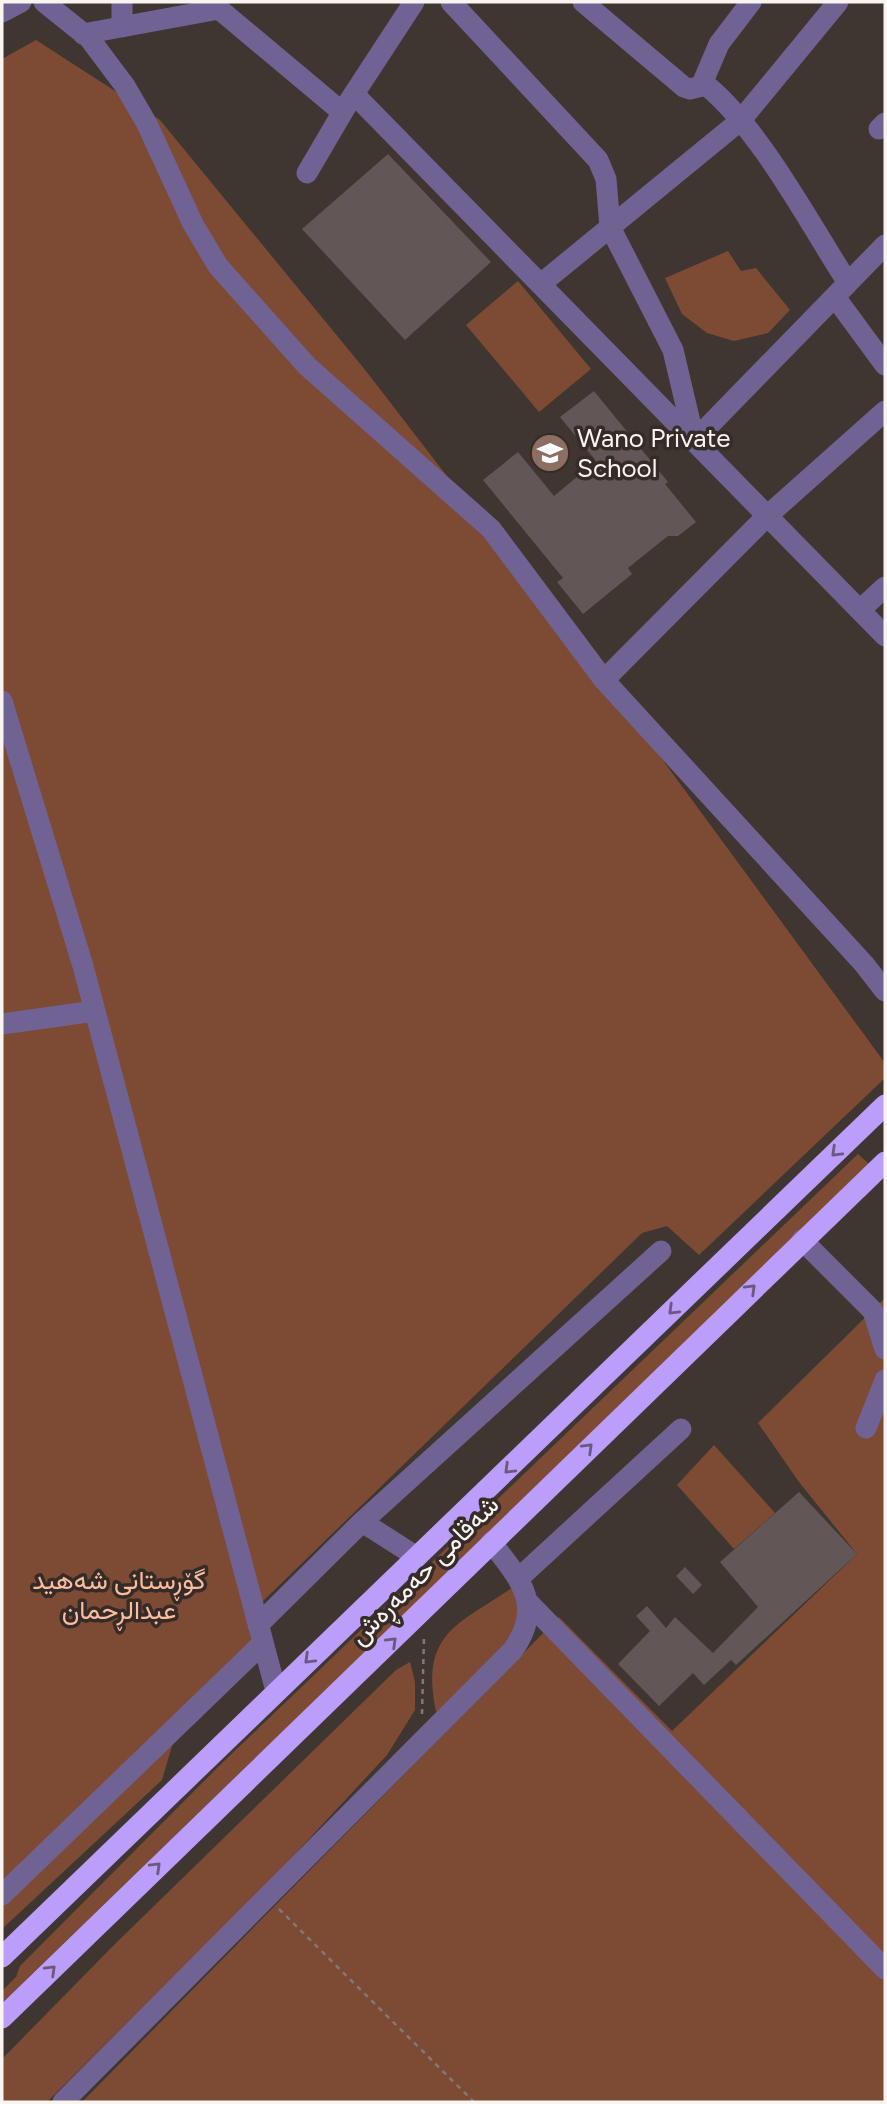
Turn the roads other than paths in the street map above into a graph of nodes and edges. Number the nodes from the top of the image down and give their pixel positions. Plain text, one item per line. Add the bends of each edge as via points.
1 (21, 2) edge
2 (44, 2) edge
3 (122, 2) edge
4 (414, 2) edge
5 (451, 2) edge
6 (583, 2) edge
7 (751, 2) edge
8 (838, 2) edge
9 (2, 12) edge
10 (122, 27) junction
11 (83, 34) junction
12 (702, 84) junction
13 (355, 94) junction
14 (342, 112) junction
15 (741, 120) junction
16 (307, 173) dead end
17 (610, 227) junction
18 (885, 245) edge
19 (542, 284) junction
20 (841, 290) junction
21 (885, 365) edge
22 (885, 411) edge
23 (694, 441) junction
24 (766, 517) junction
25 (885, 587) edge
26 (859, 610) junction
27 (885, 636) edge
28 (604, 680) junction
29 (2, 701) edge
30 (885, 991) edge
31 (95, 1011) junction
32 (2, 1024) edge
33 (885, 1105) edge
34 (885, 1162) edge
35 (802, 1240) junction
36 (661, 1251) dead end
37 (885, 1349) edge
38 (885, 1380) edge
39 (866, 1428) dead end
40 (681, 1429) dead end
41 (362, 1522) junction
42 (491, 1542) junction
43 (416, 1558) junction
44 (519, 1578) junction
45 (528, 1602) junction
46 (260, 1634) junction
47 (276, 1691) junction
48 (2, 1895) edge
49 (2, 1957) edge
50 (885, 1969) edge
51 (2, 2018) edge
52 (63, 2102) edge

1 - 9 street
2 - 11 street
3 - 10 street
4 - 13 street
5 - 17 street via 598,160 606,179
6 - 12 street via 684,87
7 - 12 street via 719,44
8 - 15 street
10 - 11 street
10 - 14 street via 219,9
11 - 28 street via 136,105 218,267 307,366 491,529
12 - 15 street
13 - 14 street
13 - 19 street
14 - 16 street
15 - 17 street
15 - 20 street
17 - 19 street
17 - 23 street via 673,350
18 - 20 street
19 - 23 street
20 - 21 street
20 - 23 street
22 - 24 street
23 - 24 street
24 - 26 street
24 - 28 street
25 - 26 street
26 - 27 street
28 - 30 street
29 - 31 street
31 - 32 street
31 - 46 street
33 -> 43 highway, شەقامی حەمەڕەش
34 - 35 highway, شەقامی حەمەڕەش
35 - 37 street via 873,1311
42 -> 35 highway, شەقامی حەمەڕەش
36 - 41 street
38 - 39 street
40 - 44 street
41 - 43 street
41 - 46 street
42 - 44 street
51 -> 42 highway, شەقامی حەمەڕەش
43 -> 47 highway, شەقامی حەمەڕەش
44 - 45 street
45 - 50 street
45 - 52 street via 526,1628 513,1650
46 - 47 street
46 - 48 street
47 - 49 highway, شەقامی حەمەڕەش

